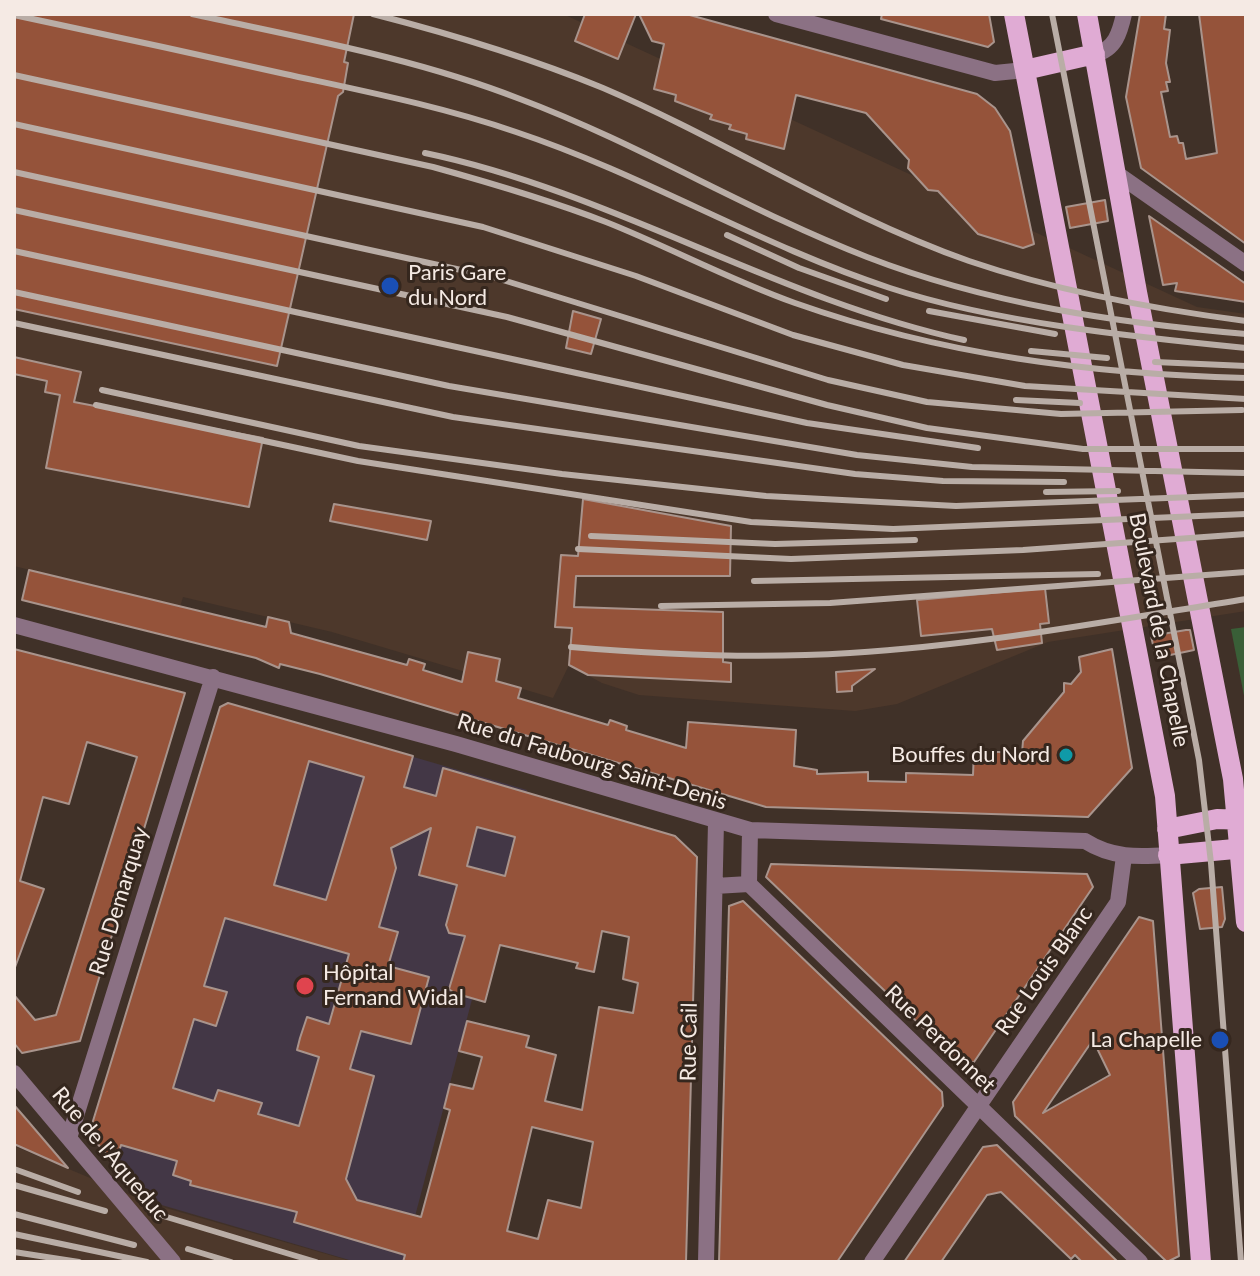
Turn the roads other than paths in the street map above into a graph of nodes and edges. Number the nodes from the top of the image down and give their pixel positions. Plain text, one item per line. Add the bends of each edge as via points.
1 (776, 14) edge
2 (1014, 14) edge
3 (1087, 14) edge
4 (1124, 14) edge
5 (1095, 54) junction
6 (1025, 70) junction
7 (1116, 173) junction
8 (1246, 264) edge
9 (14, 625) edge
10 (213, 677) junction
11 (1242, 820) edge
12 (716, 822) junction
13 (1167, 829) junction
14 (750, 830) junction
15 (1244, 848) edge
16 (1168, 855) junction
17 (1124, 856) junction
18 (749, 884) junction
19 (715, 886) junction
20 (1246, 922) edge
21 (14, 1073) edge
22 (978, 1106) junction
23 (69, 1138) junction
24 (173, 1262) edge
25 (706, 1262) edge
26 (872, 1262) edge
27 (1140, 1262) edge
28 (1201, 1262) edge

1 - 6 street via 995,73
2 - 6 main road, Boulevard de la Chapelle
3 - 5 main road, Boulevard de la Chapelle
4 - 5 street via 1113,44
5 - 6 main road
5 - 7 main road, Boulevard de la Chapelle
6 - 13 main road, Boulevard de la Chapelle via 1136,630
7 - 8 street
7 - 11 main road, Boulevard de la Chapelle
9 - 10 street, Rue du Faubourg Saint-Denis
10 - 12 street, Rue du Faubourg Saint-Denis
10 - 23 street, Rue Demarquay
11 - 13 main road
11 - 15 main road, Boulevard de la Chapelle
12 - 14 street, Rue du Faubourg Saint-Denis
12 - 19 street, Rue Cail
13 - 16 main road, Boulevard de la Chapelle
14 - 17 street, Rue du Faubourg Saint-Denis via 1085,841
14 - 18 street
15 - 16 main road
15 - 20 main road, Boulevard de la Chapelle
16 - 17 street, Rue du Faubourg Saint-Denis
16 - 28 main road, Boulevard de la Chapelle
17 - 22 street, Rue Louis Blanc via 1118,902
18 - 19 street
18 - 22 street, Rue Perdonnet
19 - 25 street, Rue Cail
21 - 23 street, Rue de l'Aqueduc
22 - 26 street, Rue Louis Blanc
22 - 27 street, Rue Perdonnet
23 - 24 street, Rue de l'Aqueduc

